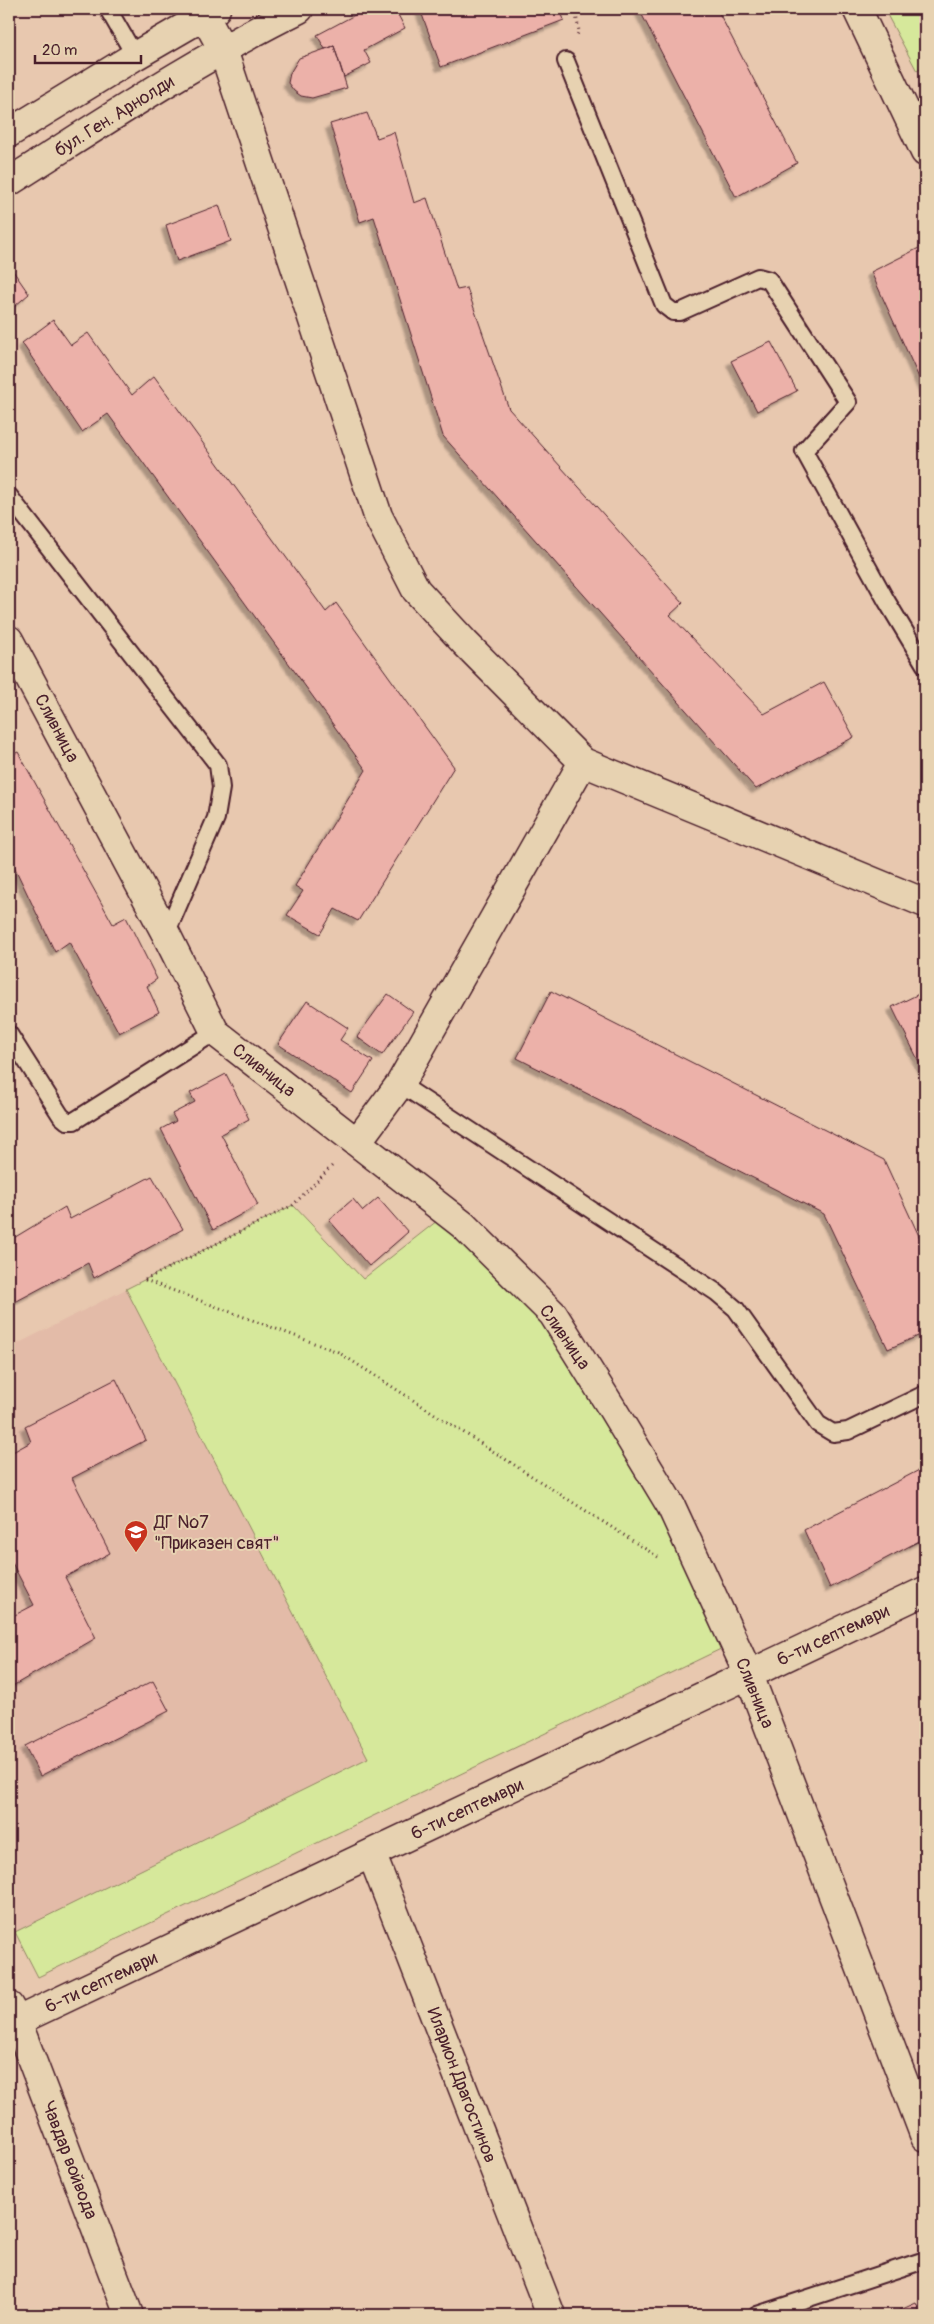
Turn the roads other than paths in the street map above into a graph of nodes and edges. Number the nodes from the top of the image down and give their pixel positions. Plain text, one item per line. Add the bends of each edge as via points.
1 (108, 9) edge
2 (299, 9) edge
3 (857, 9) edge
4 (210, 12) edge
5 (223, 50) junction
6 (135, 56) junction
7 (566, 61) dead end
8 (9, 134) edge
9 (925, 152) edge
10 (9, 182) edge
11 (9, 496) edge
12 (9, 640) edge
13 (925, 665) edge
14 (583, 762) junction
15 (925, 903) edge
16 (166, 934) junction
17 (215, 1032) junction
18 (9, 1034) edge
19 (400, 1084) junction
20 (357, 1142) junction
21 (925, 1394) edge
22 (925, 1592) edge
23 (749, 1675) junction
24 (372, 1855) junction
25 (12, 2017) edge
26 (925, 2137) edge
27 (925, 2260) edge
28 (129, 2315) edge
29 (552, 2315) edge
30 (757, 2315) edge

1 - 6 lane
2 - 5 street, бул. Ген. Арнолди
3 - 9 street
4 - 5 street
4 - 6 street
5 - 10 street, бул. Ген. Арнолди
5 - 14 street via 378,516 416,590
6 - 8 street
7 - 13 lane via 664,305 673,312 680,312 758,277 768,280 848,402 804,451
11 - 16 lane via 218,764 221,788 216,818
12 - 16 street, Сливница
14 - 15 street
14 - 19 street
16 - 17 street, Сливница
17 - 18 lane via 74,1121 61,1116
17 - 20 street, Сливница
19 - 20 street
19 - 21 lane via 716,1292 736,1309 818,1424 833,1433 848,1431
20 - 23 street, Сливница via 463,1225 553,1314 671,1506
22 - 23 street, 6-ти септември
23 - 24 street, 6-ти септември
23 - 26 street, Сливница
24 - 25 street, 6-ти септември
24 - 29 street, Иларион Драгостинов
25 - 28 street, Чавдар войвода
27 - 30 lane

